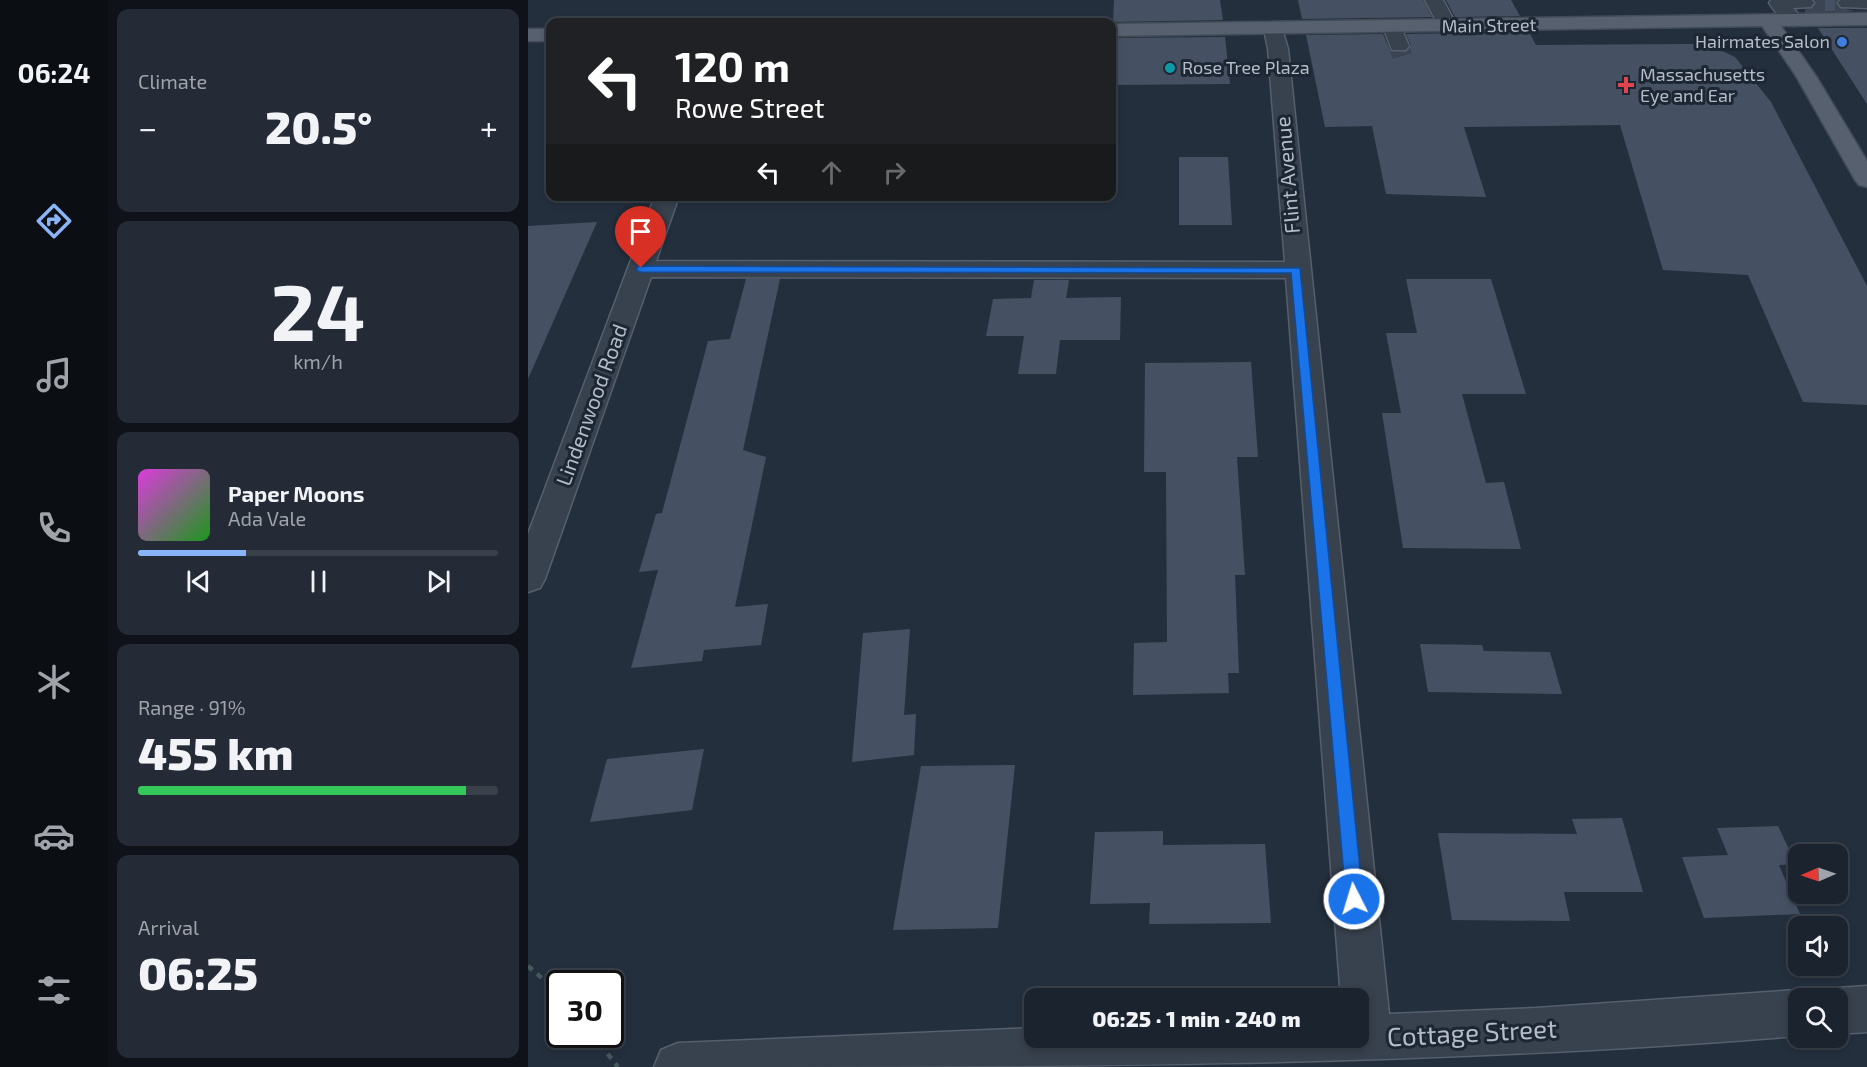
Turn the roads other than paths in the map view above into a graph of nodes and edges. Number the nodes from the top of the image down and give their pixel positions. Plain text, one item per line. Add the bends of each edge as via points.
1 (1434, 0) edge
2 (1805, 3) dead end
3 (1862, 6) edge
4 (1774, 8) edge
5 (1448, 26) junction
6 (1392, 27) junction
7 (1273, 29) junction
8 (1116, 30) edge
9 (528, 35) edge
10 (546, 35) edge
11 (1399, 46) tunnel mouth
12 (1867, 180) edge
13 (665, 201) edge
14 (641, 268) junction
15 (1296, 270) junction
16 (528, 579) edge
17 (1363, 988) edge
18 (1867, 1009) edge
19 (1848, 1010) edge
20 (1788, 1014) edge
21 (1369, 1039) edge
22 (1146, 1048) edge
23 (678, 1067) edge

1 - 5 street
2 - 4 street
3 - 4 main road, Main Street via 1794,20
4 - 5 main road, Main Street
4 - 12 main road via 1806,76
5 - 6 main road, Main Street
6 - 7 main road, Main Street
6 - 11 street
7 - 8 main road, Main Street
7 - 15 street, Flint Avenue via 1278,49
9 - 10 main road
13 - 14 street, Lindenwood Road
14 - 15 street
14 - 16 street, Lindenwood Road
15 - 17 street, Flint Avenue
18 - 19 street
20 - 21 street, Cottage Street
22 - 23 street, Cottage Street

